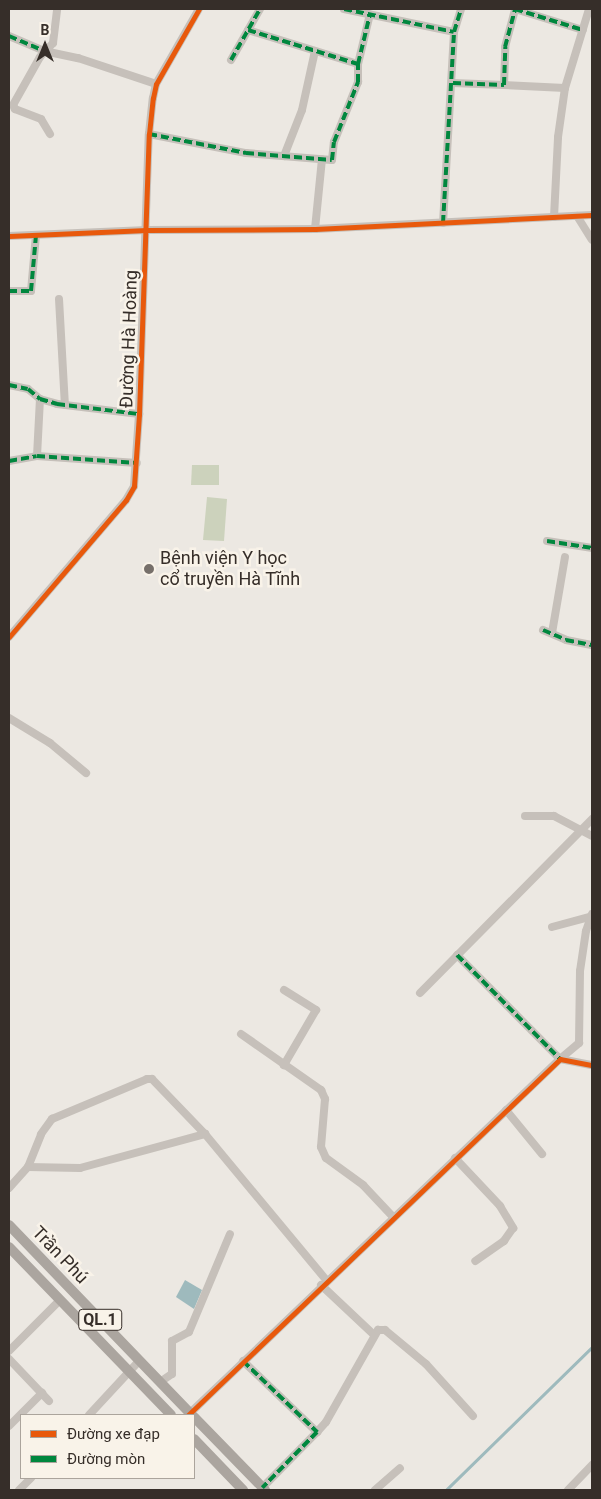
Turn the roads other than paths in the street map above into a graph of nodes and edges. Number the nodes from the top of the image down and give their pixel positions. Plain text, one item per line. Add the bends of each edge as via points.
1 (57, 9) edge
2 (199, 9) edge
3 (260, 9) edge
4 (345, 9) edge
5 (461, 9) edge
6 (515, 9) edge
7 (590, 13) edge
8 (370, 14) junction
9 (248, 30) junction
10 (583, 30) junction
11 (454, 32) junction
12 (9, 36) edge
13 (44, 51) junction
14 (315, 51) junction
15 (231, 60) dead end
16 (358, 64) junction
17 (453, 83) junction
18 (156, 84) junction
19 (504, 85) junction
20 (565, 88) junction
21 (50, 134) dead end
22 (149, 134) junction
23 (284, 156) junction
24 (322, 160) junction
25 (592, 215) edge
26 (578, 216) junction
27 (554, 217) junction
28 (444, 223) junction
29 (315, 229) junction
30 (147, 230) junction
31 (36, 235) junction
32 (9, 236) edge
33 (592, 240) edge
34 (9, 291) edge
35 (59, 299) dead end
36 (9, 385) edge
37 (40, 400) junction
38 (65, 405) junction
39 (139, 414) junction
40 (37, 456) junction
41 (9, 462) edge
42 (136, 463) junction
43 (548, 541) dead end
44 (592, 548) edge
45 (565, 557) dead end
46 (543, 630) dead end
47 (552, 633) junction
48 (9, 637) edge
49 (592, 645) edge
50 (10, 721) edge
51 (86, 773) dead end
52 (525, 816) dead end
53 (592, 819) edge
54 (582, 829) junction
55 (592, 836) edge
56 (591, 916) edge
57 (552, 927) dead end
58 (457, 955) junction
59 (284, 990) dead end
60 (420, 993) dead end
61 (241, 1034) dead end
62 (560, 1058) junction
63 (284, 1065) junction
64 (592, 1065) edge
65 (506, 1110) junction
66 (205, 1134) junction
67 (542, 1154) dead end
68 (455, 1158) junction
69 (28, 1167) junction
70 (9, 1188) edge
71 (393, 1217) junction
72 (9, 1225) edge
73 (230, 1234) dead end
74 (9, 1247) edge
75 (475, 1261) dead end
76 (324, 1282) junction
77 (60, 1300) junction
78 (372, 1334) junction
79 (9, 1351) edge
80 (9, 1359) edge
81 (139, 1360) junction
82 (243, 1360) junction
83 (129, 1372) junction
84 (160, 1382) junction
85 (42, 1393) junction
86 (49, 1400) dead end
87 (94, 1409) junction
88 (21, 1414) edge
89 (89, 1414) edge
90 (99, 1414) edge
91 (170, 1414) edge
92 (190, 1414) edge
93 (192, 1414) edge
94 (20, 1415) edge
95 (474, 1416) dead end
96 (195, 1419) edge
97 (9, 1426) edge
98 (317, 1432) junction
99 (195, 1440) edge
100 (592, 1465) edge
101 (400, 1468) dead end
102 (30, 1479) edge
103 (263, 1489) edge
104 (19, 1490) edge
105 (243, 1490) edge
106 (376, 1490) edge
107 (568, 1490) edge

1 - 13 street via 52,43
2 - 18 street, Đường Hà Hoàng
3 - 9 street
4 - 8 street
5 - 11 street
6 - 10 street
6 - 19 street via 505,47
7 - 10 street
8 - 11 street
8 - 16 street
9 - 14 street
9 - 15 street
10 - 20 street
11 - 17 street
12 - 13 street
13 - 18 street via 78,58
13 - 21 street via 14,105 15,109 41,119
14 - 16 street
14 - 23 street via 302,110
16 - 24 street via 358,82 334,142 332,160
17 - 19 street
17 - 28 street
18 - 22 street, Đường Hà Hoàng
19 - 20 street
20 - 27 street via 558,136
22 - 23 street via 246,153
22 - 30 street, Đường Hà Hoàng
23 - 24 street
24 - 29 street
25 - 26 street
26 - 27 street
26 - 33 street
27 - 28 street
28 - 29 street
29 - 30 street
30 - 31 street
30 - 39 street, Đường Hà Hoàng
31 - 32 street
31 - 34 street via 31,290
35 - 38 street
36 - 37 street via 28,389
37 - 38 street
37 - 40 street
38 - 39 street
39 - 42 street, Đường Hà Hoàng
40 - 41 street
40 - 42 street
42 - 48 street, Đường Hà Hoàng via 134,486 126,500
43 - 44 street
45 - 47 street
46 - 47 street
47 - 49 street
50 - 51 street via 50,743
52 - 54 street via 554,816
53 - 54 street
54 - 55 street
54 - 58 street
56 - 57 street
56 - 62 street via 580,971 578,1043
58 - 60 street
58 - 62 street
59 - 63 street via 316,1010
61 - 63 street
62 - 64 street
62 - 65 street
63 - 71 street via 323,1094 321,1147 326,1158 363,1185
65 - 67 street
65 - 68 street
66 - 69 street via 80,1168
66 - 69 street via 152,1079 147,1079 52,1119 41,1134
66 - 76 street
68 - 71 street
68 - 75 street via 500,1206 514,1228 504,1241
69 - 70 street
71 - 76 street
72 - 81 main road, Trần Phú / QL.1
73 - 84 street via 189,1332 172,1342 172,1374
74 - 77 main road, Trần Phú / QL.1
76 - 78 street
76 - 82 street
77 - 79 street
77 - 83 main road, Trần Phú / QL.1
78 - 95 street via 385,1330 396,1338 426,1364
78 - 98 street via 326,1422
80 - 85 street
81 - 83 street
81 - 84 main road, Trần Phú / QL.1
82 - 93 street
82 - 98 street
83 - 87 street
83 - 91 main road, Trần Phú / QL.1
84 - 92 main road, Trần Phú / QL.1
85 - 86 street
85 - 88 street
87 - 89 street
87 - 90 street
94 - 97 street
96 - 103 main road, Trần Phú / QL.1
98 - 103 street
99 - 105 main road
100 - 107 street
101 - 106 street
102 - 104 street

